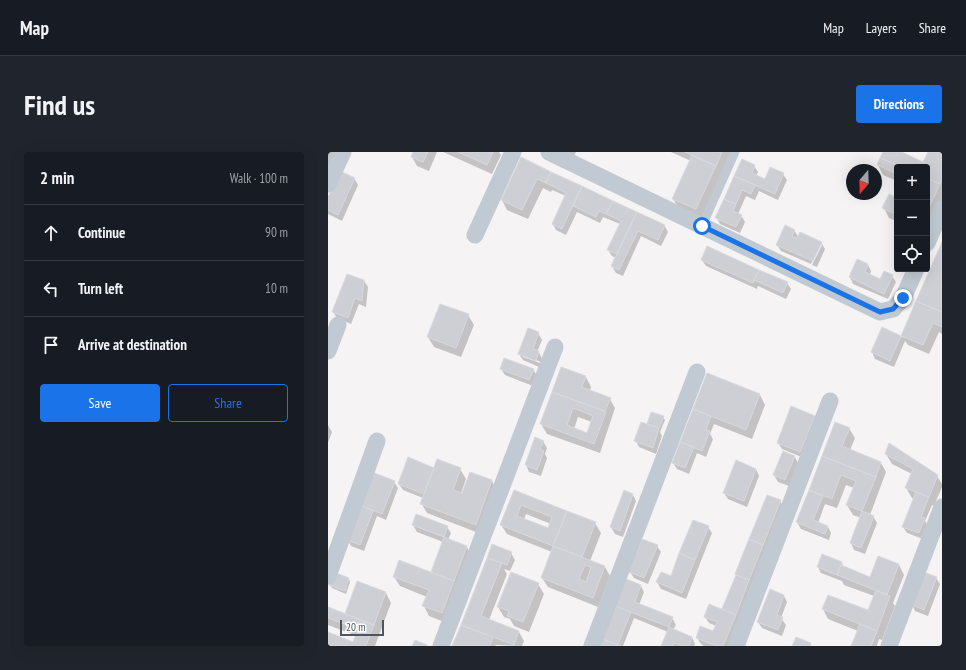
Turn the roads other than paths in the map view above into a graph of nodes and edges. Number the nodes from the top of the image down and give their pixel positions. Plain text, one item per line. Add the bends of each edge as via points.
1 (343, 152) edge
2 (513, 152) edge
3 (548, 152) edge
4 (735, 152) edge
5 (328, 184) edge
6 (940, 220) edge
7 (702, 226) junction
8 (475, 235) dead end
9 (930, 238) edge
10 (915, 272) edge
11 (338, 325) dead end
12 (554, 347) dead end
13 (328, 351) edge
14 (697, 372) dead end
15 (830, 401) dead end
16 (376, 441) dead end
17 (942, 507) edge
18 (328, 576) edge
19 (441, 646) edge
20 (592, 646) edge
21 (736, 646) edge
22 (889, 646) edge

1 - 5 street
2 - 8 street
3 - 7 street
4 - 7 lane
6 - 9 street
7 - 10 street via 880,312 893,309 903,298
11 - 13 street
12 - 19 street
14 - 20 street
15 - 21 street
16 - 18 street
17 - 22 street

